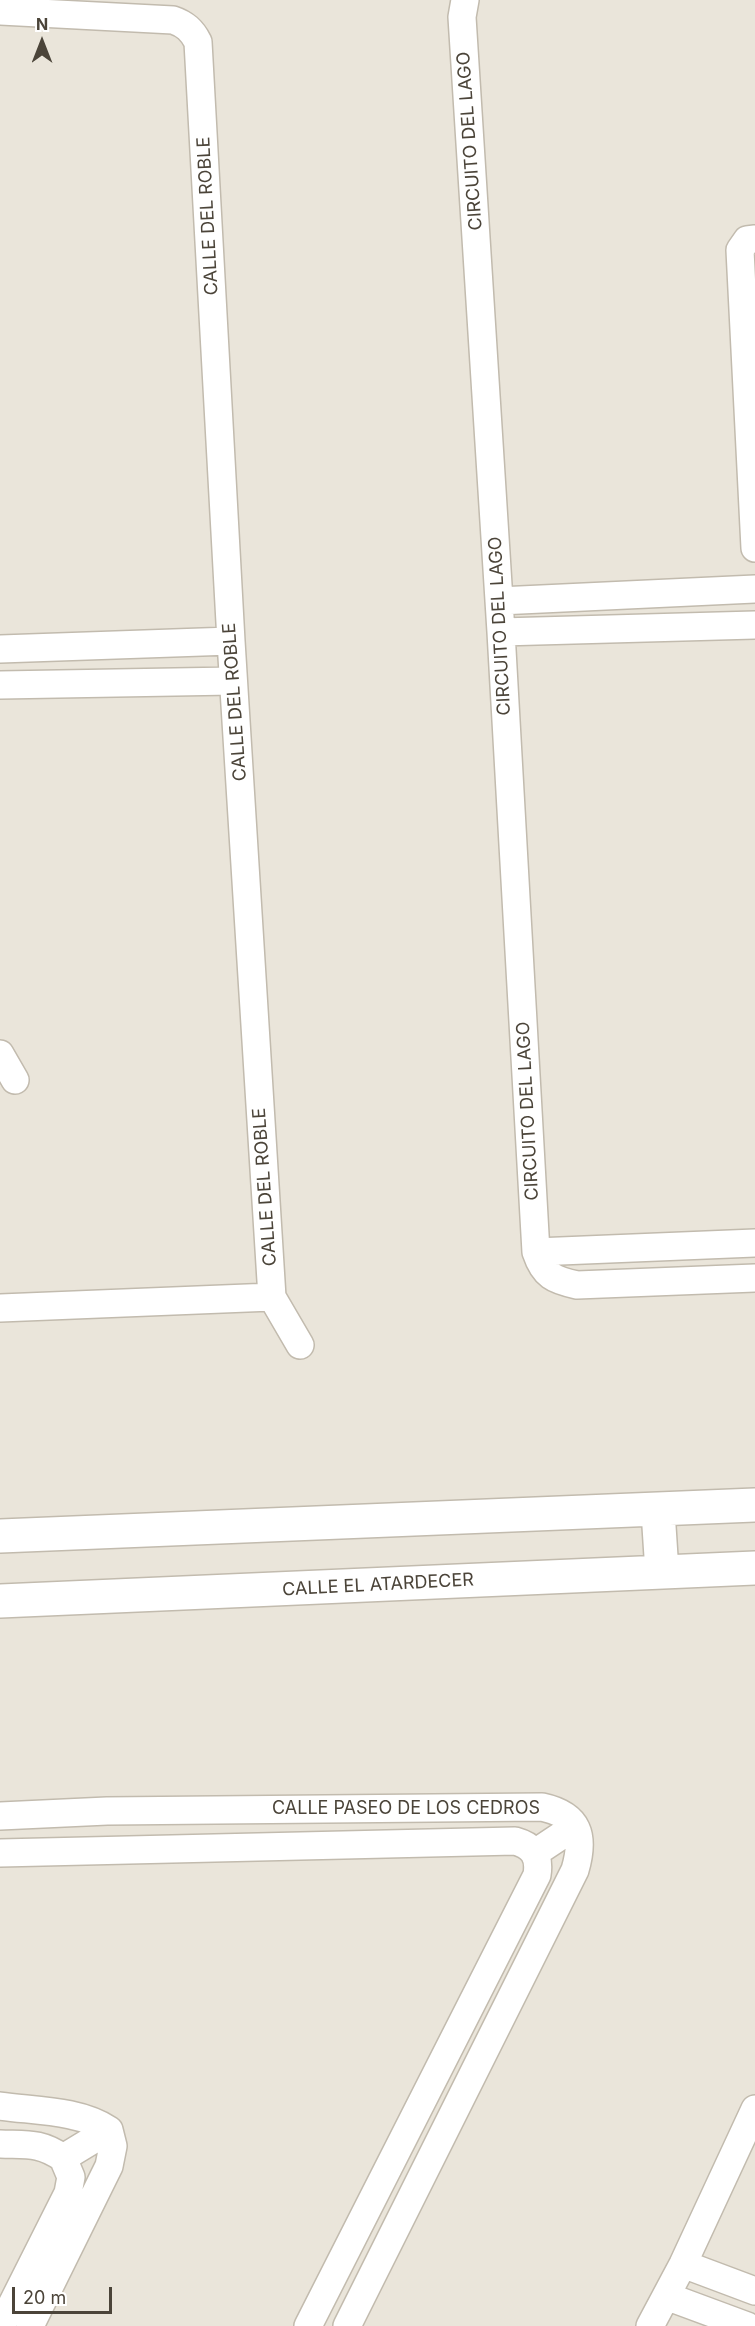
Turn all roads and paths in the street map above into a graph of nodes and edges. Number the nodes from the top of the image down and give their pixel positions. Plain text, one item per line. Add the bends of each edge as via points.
1 (465, 0) edge
2 (0, 11) edge
3 (748, 241) edge
4 (752, 443) edge
5 (755, 548) edge
6 (755, 589) edge
7 (499, 601) junction
8 (755, 625) edge
9 (501, 632) junction
10 (231, 641) junction
11 (0, 649) edge
12 (233, 681) junction
13 (0, 685) edge
14 (0, 1054) edge
15 (15, 1080) dead end
16 (755, 1243) edge
17 (536, 1252) junction
18 (755, 1278) edge
19 (272, 1297) junction
20 (0, 1308) edge
21 (300, 1345) dead end
22 (755, 1505) edge
23 (658, 1511) junction
24 (0, 1536) edge
25 (755, 1568) edge
26 (662, 1572) junction
27 (0, 1601) edge
28 (107, 1811) junction
29 (0, 1816) edge
30 (574, 1827) junction
31 (104, 1850) junction
32 (0, 1853) edge
33 (535, 1853) junction
34 (0, 2106) edge
35 (755, 2109) edge
36 (109, 2130) junction
37 (0, 2144) edge
38 (63, 2158) junction
39 (370, 2203) junction
40 (400, 2219) junction
41 (683, 2264) junction
42 (755, 2291) edge
43 (666, 2296) junction
44 (1, 2326) edge
45 (30, 2326) edge
46 (308, 2326) edge
47 (347, 2326) edge
48 (650, 2326) edge
49 (747, 2326) edge

1 - 7 street, CIRCUITO DEL LAGO via 462,17
2 - 10 street, CALLE DEL ROBLE via 172,20 184,24 198,42
3 - 4 street via 740,256
4 - 5 street
6 - 7 street
7 - 9 street, CIRCUITO DEL LAGO
8 - 9 street
9 - 17 street, CIRCUITO DEL LAGO
10 - 11 street
10 - 12 street, CALLE DEL ROBLE
12 - 13 street
12 - 19 street, CALLE DEL ROBLE
14 - 15 street
16 - 17 street
17 - 18 street, CIRCUITO DEL LAGO via 542,1268 552,1277 578,1286
19 - 20 street
19 - 21 street
22 - 23 street
23 - 24 street
23 - 26 street
25 - 26 street, CALLE EL ATARDECER
26 - 27 street, CALLE EL ATARDECER
28 - 29 street, CALLE PASEO DE LOS CEDROS
28 - 30 street, CALLE PASEO DE LOS CEDROS via 542,1808 556,1810
28 - 31 street
30 - 33 street
30 - 40 street via 580,1836 575,1870
31 - 32 street, CALLE PASEO DE LOS CEDROS
31 - 33 street, CALLE PASEO DE LOS CEDROS via 515,1841 526,1844
33 - 39 street via 539,1863 537,1875
34 - 36 street via 66,2114
35 - 41 street
36 - 38 street
36 - 45 street via 113,2146 109,2166
37 - 38 street via 39,2145
38 - 44 street via 71,2177 68,2193
39 - 40 street
39 - 46 street
40 - 47 street
41 - 42 street
41 - 43 street
43 - 48 street
43 - 49 street

